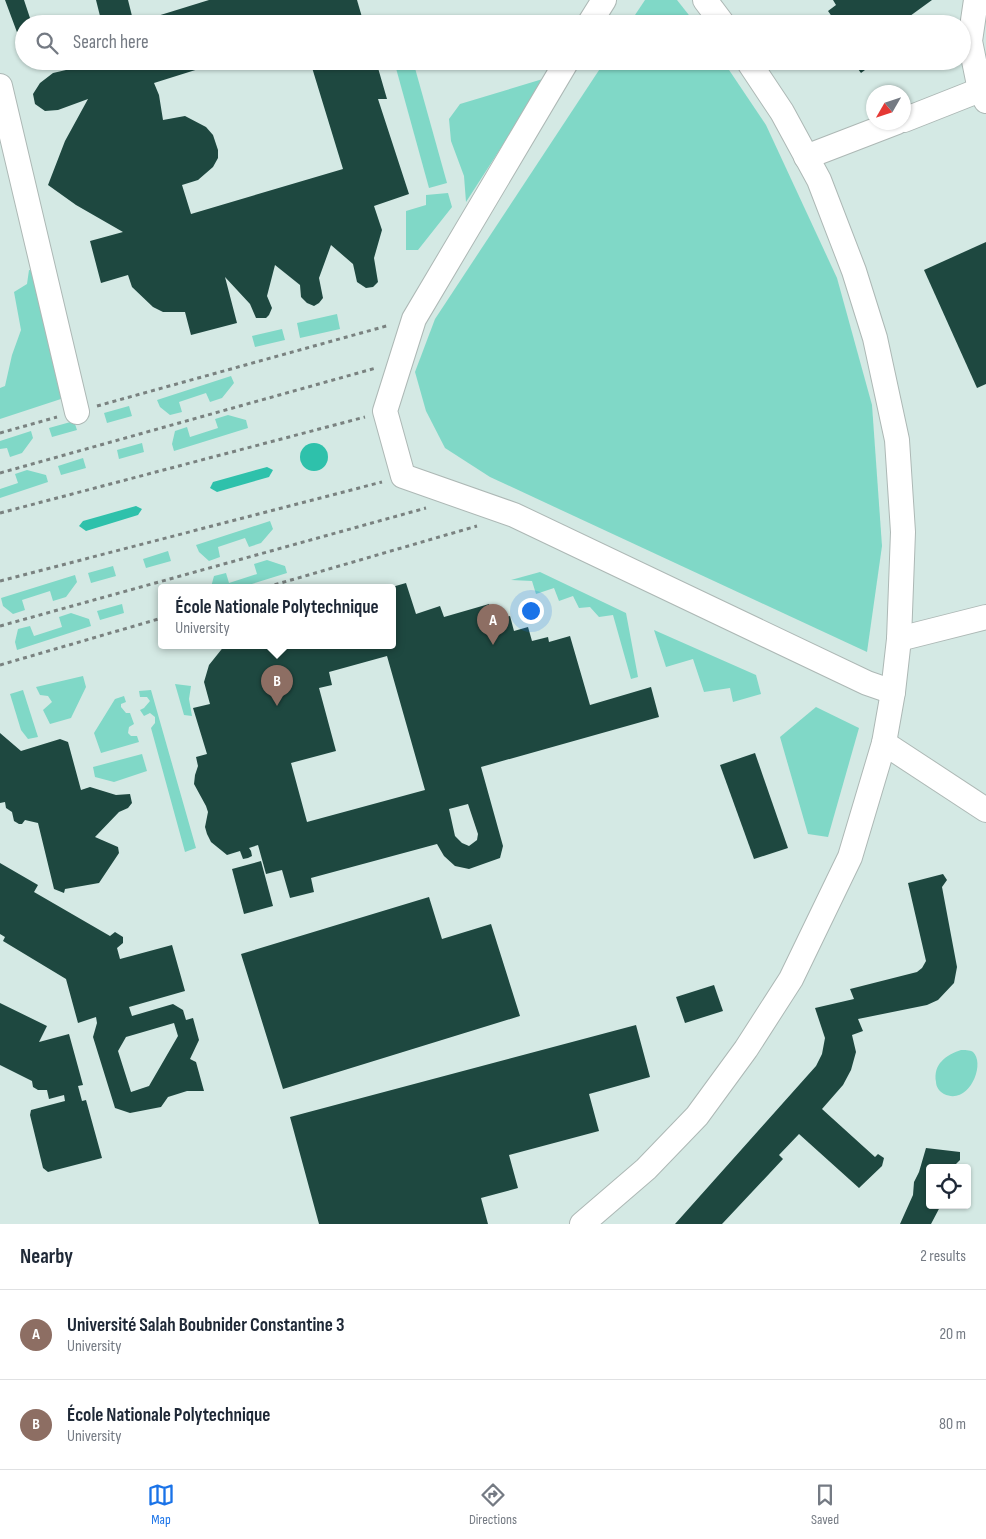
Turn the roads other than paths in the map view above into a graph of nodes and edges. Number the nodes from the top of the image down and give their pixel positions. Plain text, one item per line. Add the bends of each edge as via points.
1 (604, 0) edge
2 (705, 0) edge
3 (976, 0) edge
4 (595, 15) edge
5 (716, 15) edge
6 (971, 34) edge
7 (971, 45) edge
8 (562, 70) edge
9 (754, 70) edge
10 (0, 86) edge
11 (983, 96) edge
12 (911, 118) edge
13 (876, 130) edge
14 (806, 157) junction
15 (77, 412) road end
16 (986, 617) edge
17 (899, 639) junction
18 (893, 692) junction
19 (884, 743) junction
20 (986, 810) edge
21 (582, 1224) edge

1 - 4 lane
2 - 5 lane
3 - 6 lane
7 - 11 lane
8 - 18 lane via 414,319 384,411 403,476 514,515 867,683
9 - 14 lane
10 - 15 lane
11 - 12 lane
13 - 14 lane
14 - 17 lane via 819,180 854,271 875,338 897,440 903,532
16 - 17 lane
17 - 18 lane
18 - 19 lane
19 - 20 lane
19 - 21 lane via 850,857 791,979 697,1116 646,1169

